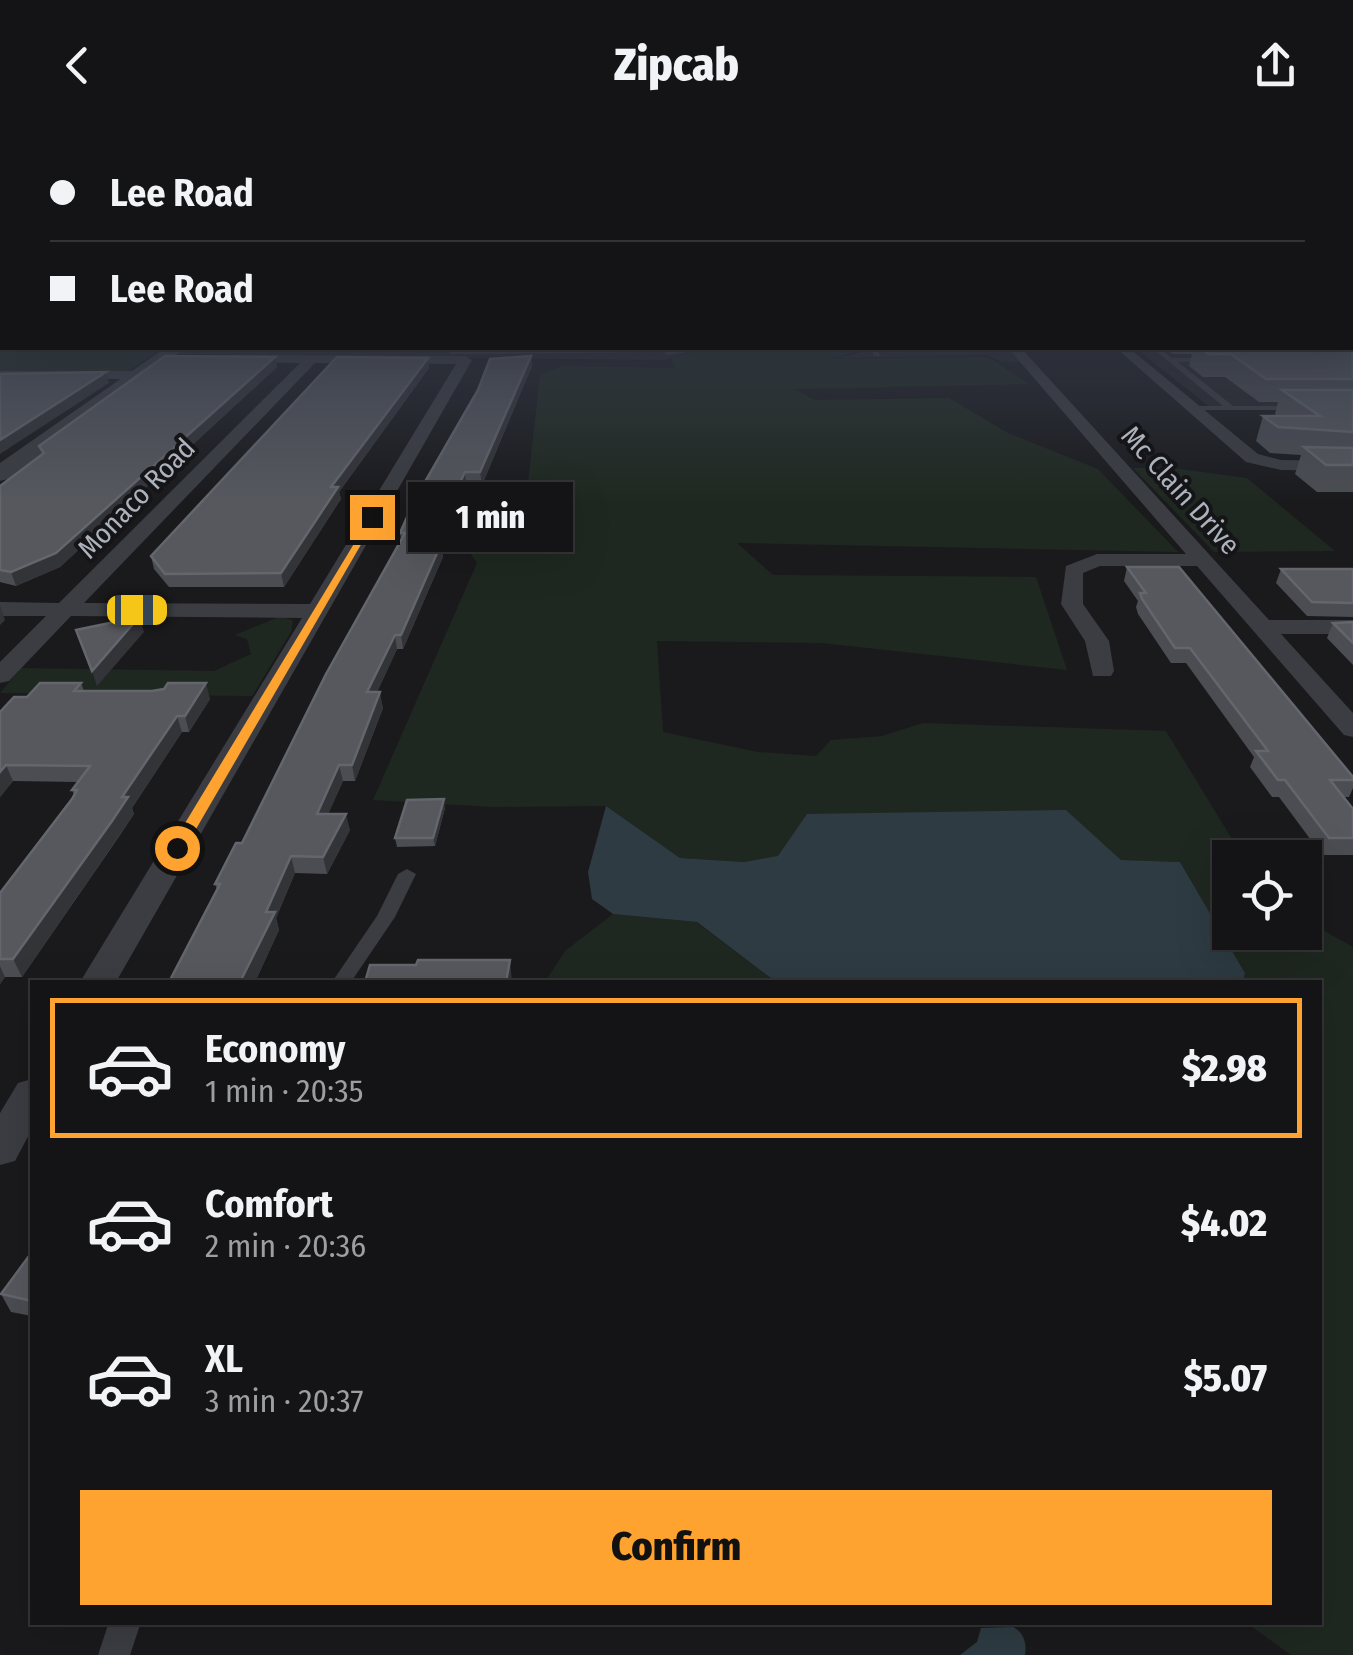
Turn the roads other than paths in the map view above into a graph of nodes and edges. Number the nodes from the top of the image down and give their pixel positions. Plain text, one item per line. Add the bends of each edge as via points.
1 (162, 360) edge
2 (310, 360) edge
3 (456, 360) edge
4 (571, 360) edge
5 (1025, 360) edge
6 (1136, 360) edge
7 (1170, 360) edge
8 (648, 363) dead end
9 (0, 375) edge
10 (137, 375) junction
11 (1192, 408) junction
12 (1232, 408) junction
13 (1301, 408) edge
14 (1353, 466) edge
15 (0, 474) edge
16 (1204, 560) junction
17 (0, 609) edge
18 (65, 610) junction
19 (316, 611) junction
20 (1264, 627) junction
21 (1353, 627) edge
22 (1102, 671) dead end
23 (0, 676) edge
24 (1353, 729) edge
25 (407, 874) dead end
26 (99, 980) edge
27 (342, 980) edge
28 (30, 1097) edge
29 (0, 1149) edge
30 (124, 1625) edge
31 (114, 1655) edge

1 - 10 street
2 - 18 street, Monaco Road
3 - 19 street
4 - 8 lane
5 - 16 street, Mc Clain Drive
6 - 11 street
7 - 12 lane
9 - 10 street
10 - 15 street
11 - 12 lane
11 - 14 street via 1252,458
12 - 13 lane
16 - 20 street, Mc Clain Drive
16 - 22 street via 1097,560 1073,570 1072,604 1097,641
17 - 18 street
18 - 19 street
18 - 23 street, Monaco Road
19 - 26 street
20 - 21 street
20 - 24 street, Mc Clain Drive
25 - 27 lane
28 - 29 street
30 - 31 lane

